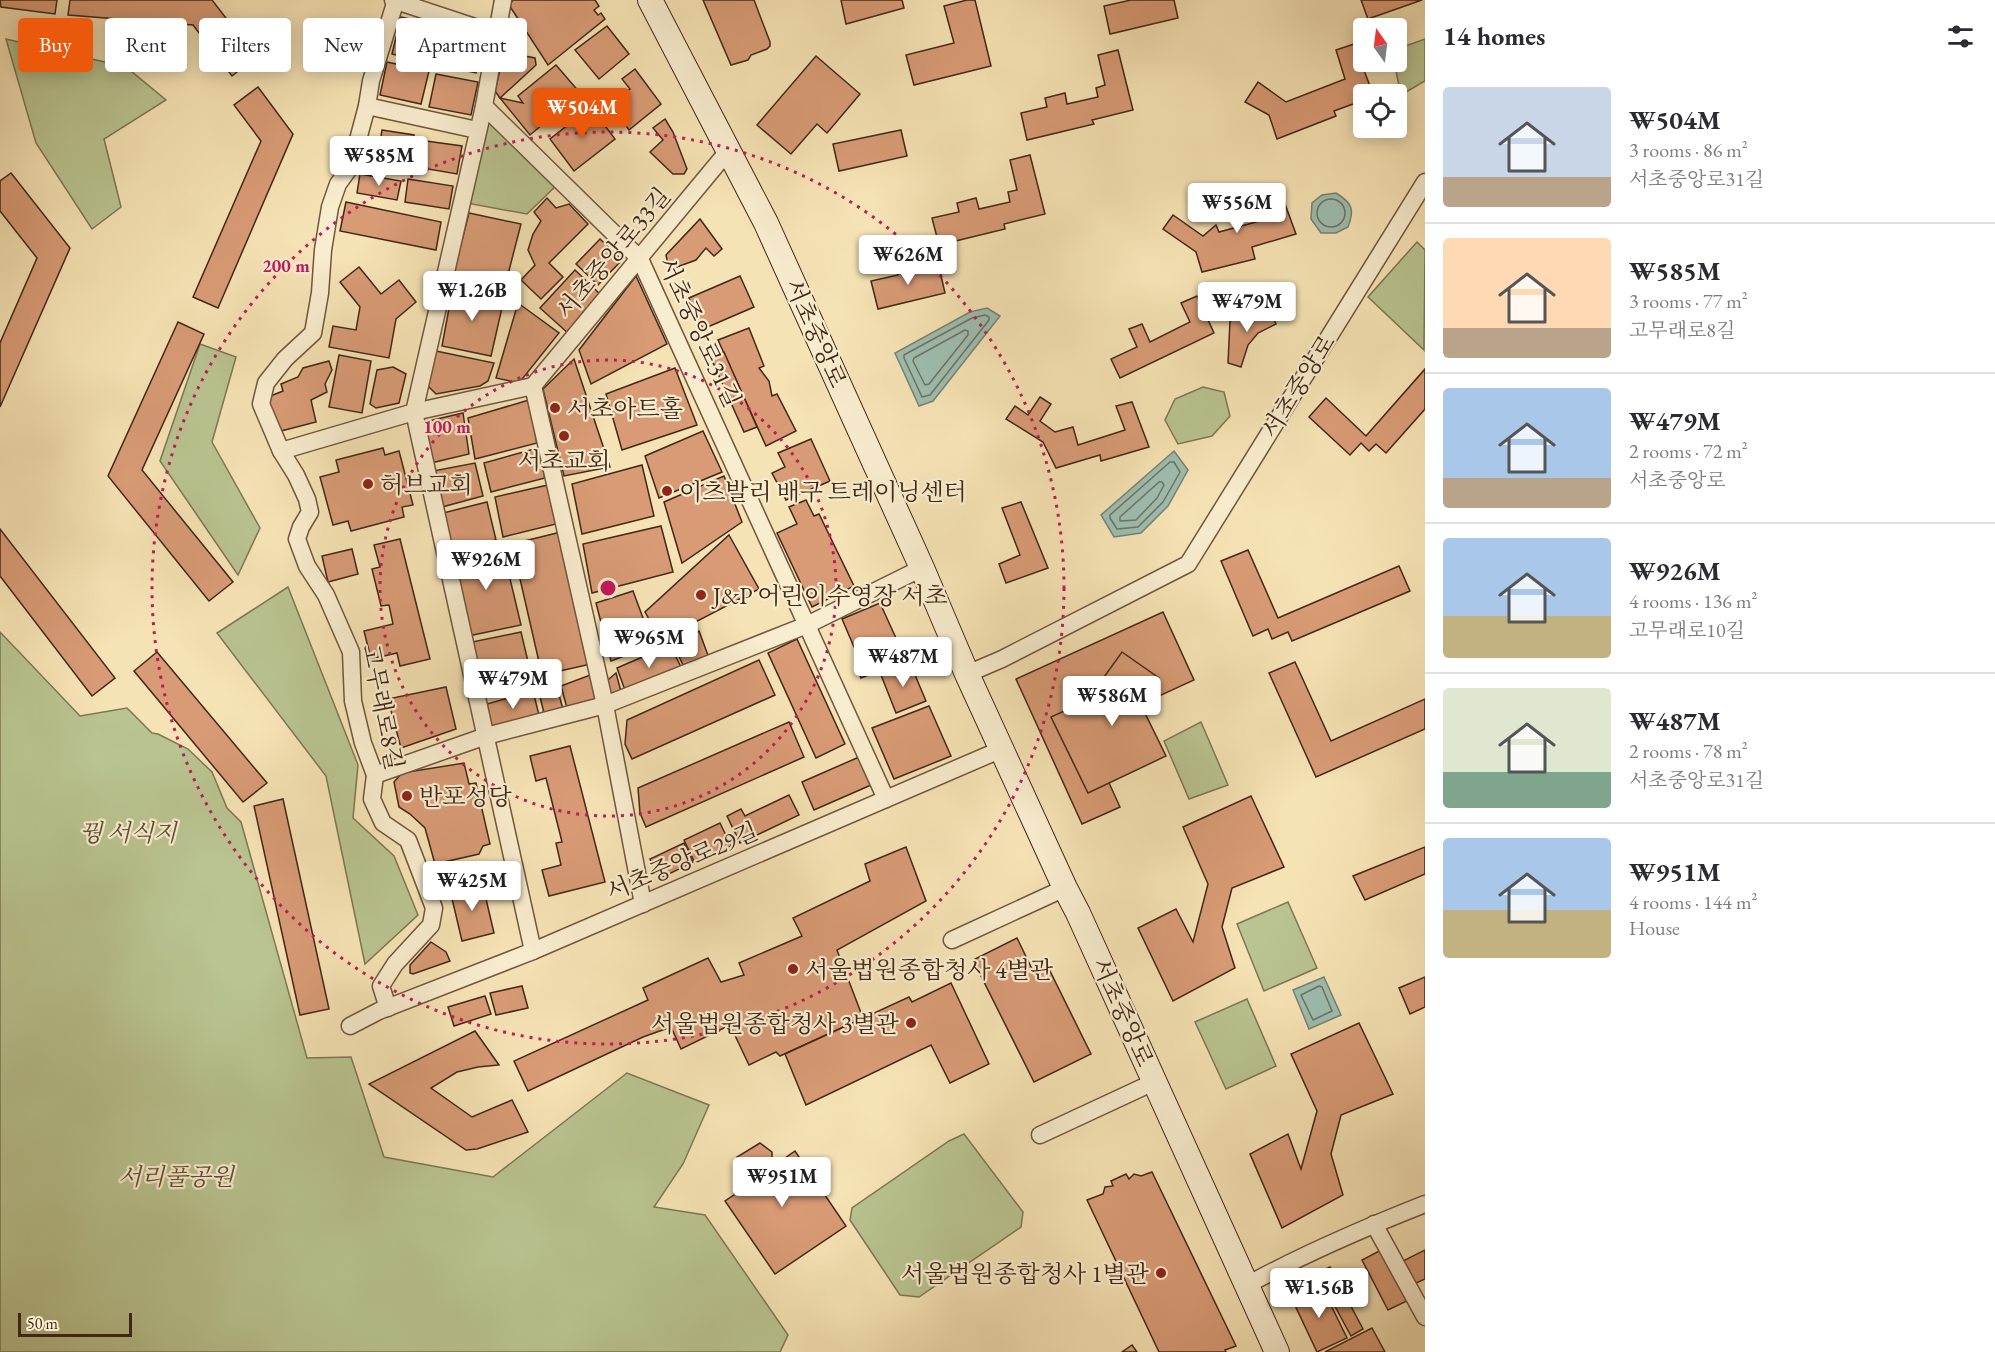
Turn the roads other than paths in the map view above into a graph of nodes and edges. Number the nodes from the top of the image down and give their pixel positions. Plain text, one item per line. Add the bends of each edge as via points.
1 (395, 0) edge
2 (503, 0) edge
3 (650, 0) edge
4 (448, 18) edge
5 (499, 18) edge
6 (490, 72) edge
7 (367, 106) junction
8 (484, 106) junction
9 (477, 130) junction
10 (728, 151) junction
11 (1425, 182) edge
12 (640, 259) junction
13 (533, 386) junction
14 (414, 412) junction
15 (281, 451) junction
16 (922, 568) junction
17 (807, 625) junction
18 (967, 674) junction
19 (605, 705) junction
20 (486, 736) junction
21 (1002, 749) junction
22 (375, 776) junction
23 (886, 799) junction
24 (1065, 888) junction
25 (643, 904) junction
26 (952, 940) dead end
27 (533, 951) junction
28 (383, 1009) junction
29 (350, 1026) dead end
30 (1154, 1082) junction
31 (1040, 1135) dead end
32 (1425, 1204) edge
33 (1374, 1224) junction
34 (1246, 1285) junction
35 (1425, 1317) edge
36 (1277, 1352) edge

1 - 4 street
1 - 7 street, 고무래로8길
2 - 5 street
3 - 10 main road, 서초중앙로
6 - 8 street
7 - 9 street
7 - 15 street, 고무래로8길 via 351,166 338,184 330,207 313,333 266,383 261,404
8 - 9 street
8 - 12 street, 서초중앙로31길
9 - 14 street
10 - 12 street, 서초중앙로33길
10 - 16 main road, 서초중앙로 via 766,223
11 - 18 street, 서초중앙로 via 1188,564
12 - 13 street, 서초중앙로33길
12 - 17 street, 서초중앙로31길
13 - 14 street
13 - 19 street
14 - 15 street
14 - 20 street
15 - 22 street, 고무래로8길 via 307,499 310,512 297,540 351,652 353,701
16 - 17 street
16 - 18 main road, 서초중앙로
17 - 19 street
17 - 23 street, 서초중앙로31길
18 - 21 main road, 서초중앙로
19 - 20 street
19 - 25 street
20 - 22 street
20 - 27 street
21 - 23 street, 서초중앙로29길
21 - 24 main road, 서초중앙로
22 - 28 street, 고무래로8길 via 372,799 383,823 408,840 434,908 431,925 395,964 381,986
23 - 25 street, 서초중앙로29길
24 - 26 street
24 - 30 main road, 서초중앙로
25 - 27 street, 서초중앙로29길
27 - 28 street, 서초중앙로29길
28 - 29 street, 서초중앙로29길
30 - 31 street
30 - 34 main road, 서초중앙로
32 - 33 street
33 - 34 street
33 - 35 street
34 - 36 main road, 서초중앙로

